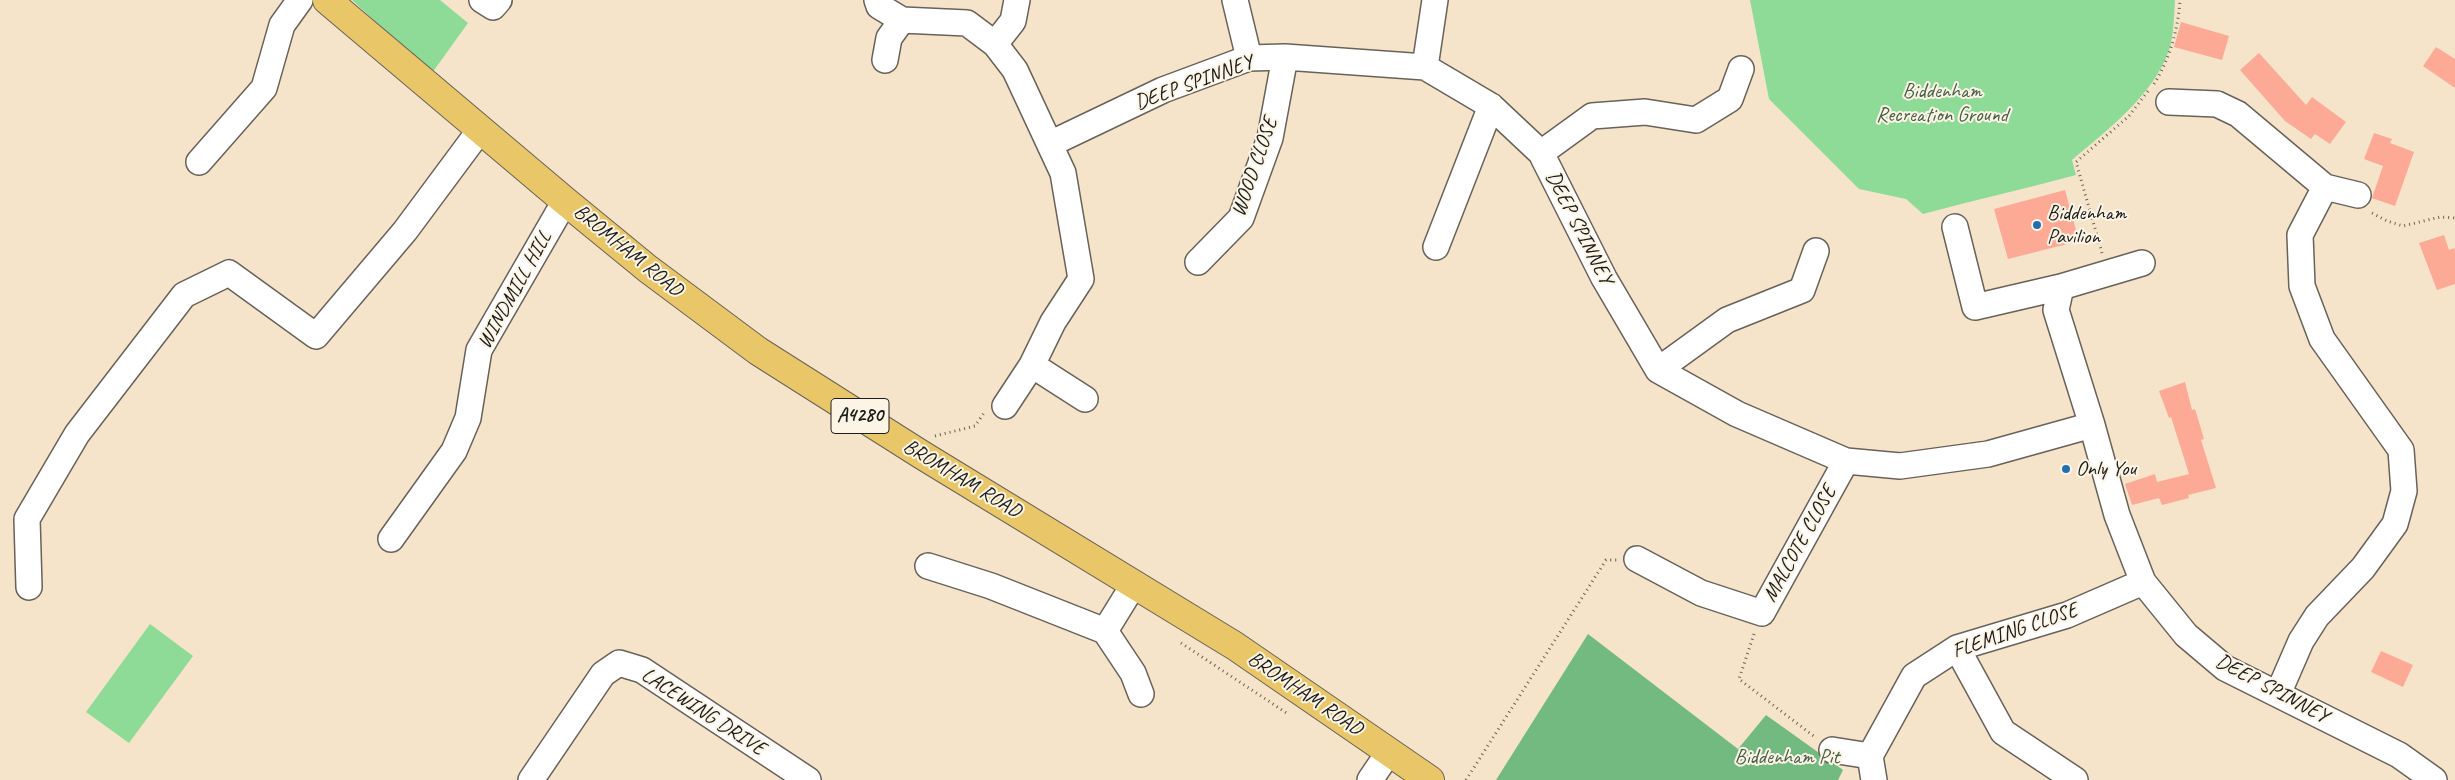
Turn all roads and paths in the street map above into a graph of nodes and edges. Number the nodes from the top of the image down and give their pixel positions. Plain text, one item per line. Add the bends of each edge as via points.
1 (300, 0) edge
2 (327, 0) edge
3 (482, 0) edge
4 (499, 0) edge
5 (877, 0) edge
6 (1017, 0) edge
7 (1235, 0) edge
8 (1434, 0) edge
9 (2180, 0) edge
10 (902, 20) junction
11 (995, 44) junction
12 (1285, 57) junction
13 (1249, 58) junction
14 (885, 60) dead end
15 (1425, 67) junction
16 (1741, 69) dead end
17 (2170, 102) dead end
18 (1491, 106) junction
19 (480, 130) junction
20 (1050, 144) junction
21 (1541, 153) junction
22 (199, 162) dead end
23 (2325, 187) junction
24 (2358, 195) joint
25 (565, 201) junction
26 (2455, 218) edge
27 (1955, 227) dead end
28 (1436, 247) dead end
29 (1816, 251) dead end
30 (2095, 260) dead end
31 (1198, 262) dead end
32 (2142, 263) dead end
33 (2059, 298) junction
34 (1032, 365) junction
35 (1658, 370) junction
36 (1086, 399) dead end
37 (1005, 406) joint
38 (2092, 425) junction
39 (934, 436) dead end
40 (1846, 460) junction
41 (391, 539) dead end
42 (1637, 559) joint
43 (928, 566) dead end
44 (2143, 582) junction
45 (1134, 584) junction
46 (29, 587) dead end
47 (1762, 613) junction
48 (1105, 631) junction
49 (1957, 648) junction
50 (1141, 694) dead end
51 (2278, 694) junction
52 (1832, 750) joint
53 (1389, 752) junction
54 (1870, 756) junction
55 (2424, 777) edge
56 (530, 780) edge
57 (808, 780) edge
58 (1370, 780) edge
59 (1430, 780) edge
60 (1466, 780) edge
61 (1874, 780) edge
62 (2075, 780) edge

1 - 22 street via 282,25 264,88
2 - 19 main road, BROMHAM ROAD / A4280
3 - 4 street via 492,7
5 - 10 street via 879,6
6 - 11 street via 1012,21
7 - 13 street
8 - 15 street
9 - 30 path via 2171,52 2155,83 2128,116 2076,162 2102,255
10 - 11 street via 967,23
10 - 14 street via 889,38
11 - 20 street via 1015,70
12 - 13 street, DEEP SPINNEY
12 - 15 street, DEEP SPINNEY
12 - 31 street, WOOD CLOSE via 1270,138 1241,218
13 - 20 street, DEEP SPINNEY via 1163,90
15 - 18 street, DEEP SPINNEY
16 - 21 street via 1730,99 1696,120 1645,112 1592,116
17 - 23 street via 2217,104 2238,114
18 - 21 street, DEEP SPINNEY
18 - 28 street
19 - 25 main road, BROMHAM ROAD / A4280
19 - 46 street via 405,231 316,336 229,273 184,296 77,434 27,519
20 - 34 street via 1063,173 1081,278 1053,322
21 - 35 street, DEEP SPINNEY via 1604,278
23 - 24 street
23 - 51 street via 2300,235 2302,286 2322,339 2401,450 2404,491 2395,524 2363,568 2317,616 2301,642
24 - 26 path via 2361,207 2402,226 2440,217
25 - 41 street, WINDMILL HILL via 479,350 468,418 454,451
25 - 45 main road, BROMHAM ROAD / A4280 via 648,269 758,351
27 - 33 street via 1975,307
29 - 35 street via 1802,290 1728,320
32 - 33 street
33 - 38 street, DEEP SPINNEY
34 - 36 street
34 - 37 street
35 - 40 street via 1737,414
37 - 39 path via 993,399 975,426
38 - 40 street via 1988,454 1900,466
38 - 44 street, DEEP SPINNEY via 2117,515
40 - 47 street, MALCOTE CLOSE
42 - 47 street, MALCOTE CLOSE via 1701,592
42 - 60 path via 1606,560
43 - 48 street via 991,586
44 - 49 street, FLEMING CLOSE via 2067,615
44 - 51 street, DEEP SPINNEY via 2192,641 2225,668
45 - 48 street
45 - 53 main road, BROMHAM ROAD / A4280 via 1235,646
47 - 52 path via 1739,679
48 - 50 street via 1133,673
49 - 54 street, FLEMING CLOSE via 1914,676
49 - 62 street via 2003,732
51 - 55 street, DEEP SPINNEY via 2399,755
52 - 54 street
53 - 58 street
53 - 59 main road, BROMHAM ROAD / A4280
54 - 61 street
56 - 57 street, LACEWING DRIVE via 603,674 619,663 642,670

